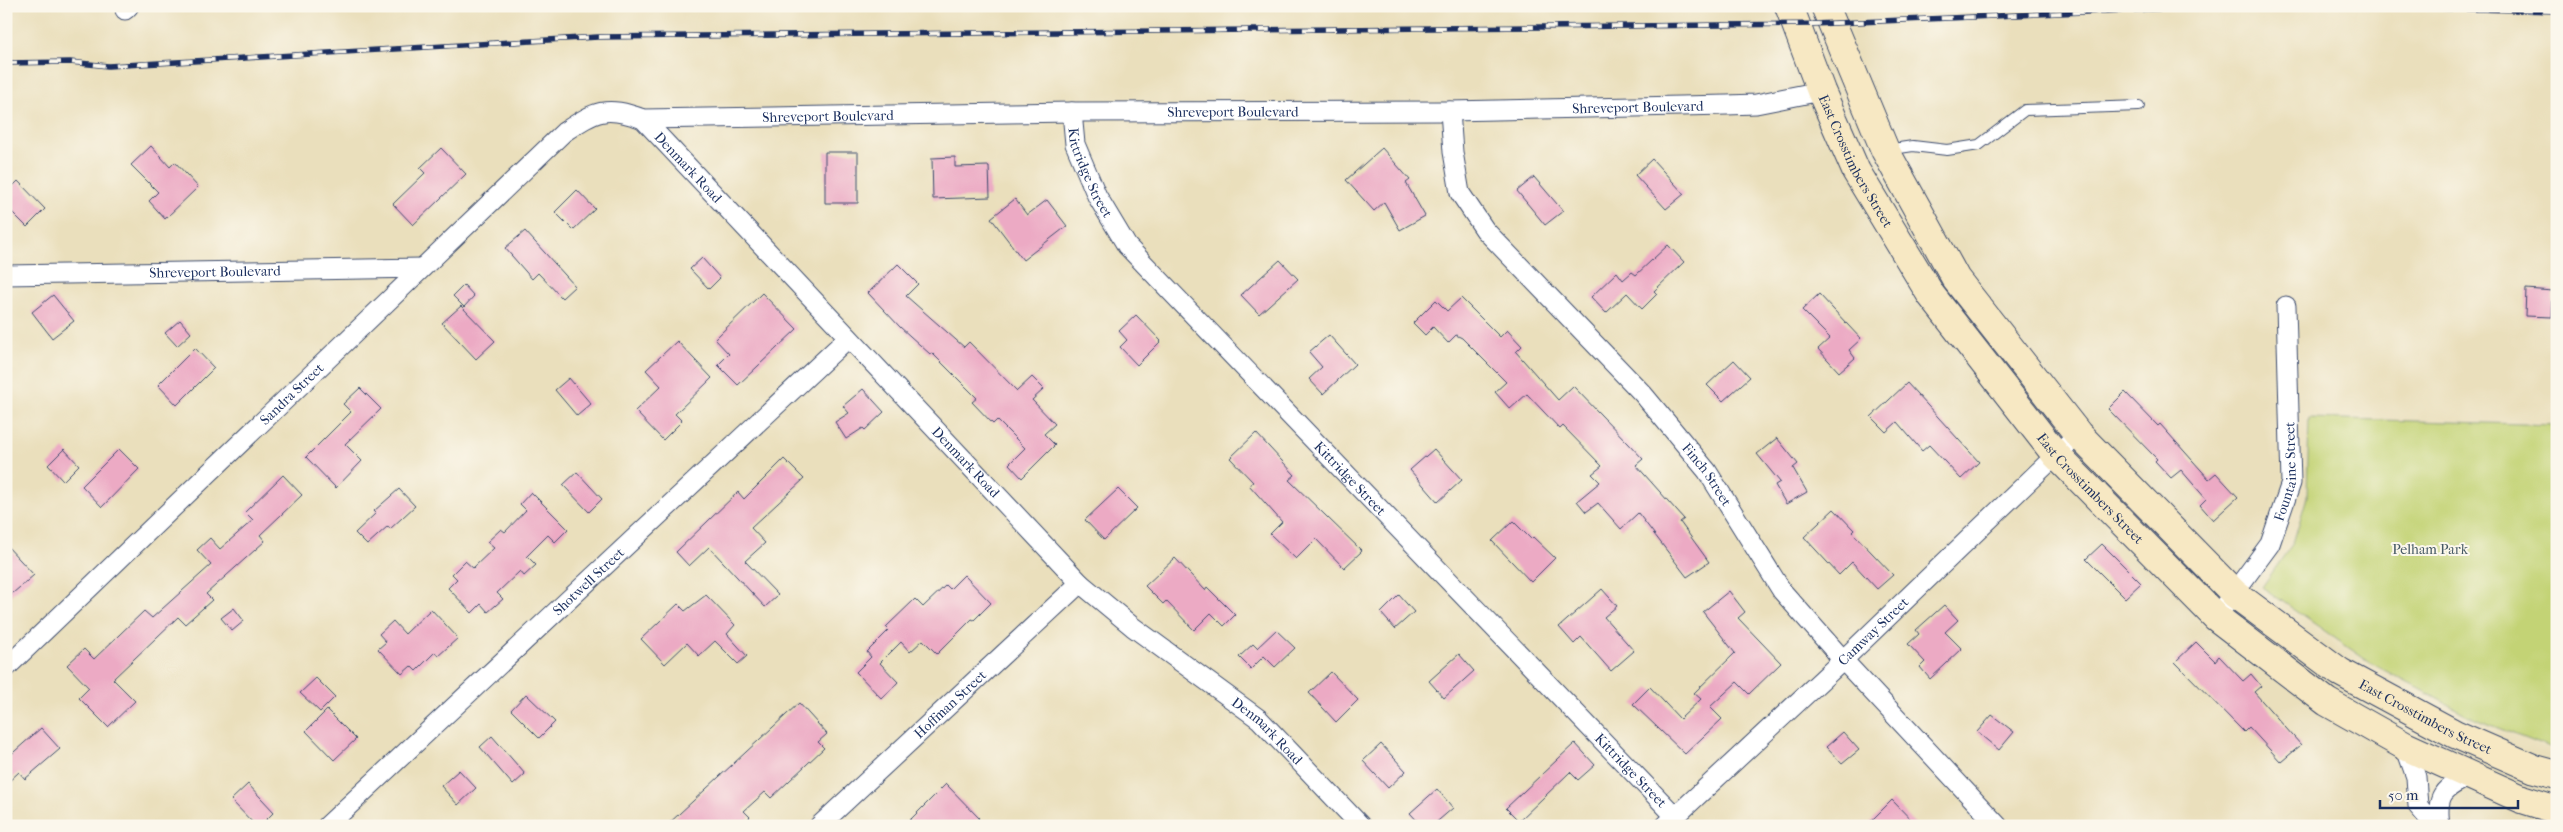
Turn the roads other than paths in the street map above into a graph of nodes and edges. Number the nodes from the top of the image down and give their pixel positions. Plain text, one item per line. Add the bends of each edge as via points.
1 (1789, 6) edge
2 (1825, 6) edge
3 (1821, 91) junction
4 (2139, 106) dead end
5 (1450, 111) junction
6 (1072, 112) junction
7 (643, 119) junction
8 (580, 122) joint
9 (1885, 150) junction
10 (422, 268) junction
11 (6, 275) edge
12 (2286, 306) dead end
13 (848, 338) junction
14 (2078, 434) junction
15 (2056, 455) junction
16 (1080, 583) junction
17 (2235, 594) junction
18 (2216, 617) junction
19 (1843, 660) junction
20 (6, 668) edge
21 (2405, 746) junction
22 (2557, 775) edge
23 (2471, 776) junction
24 (2557, 810) edge
25 (1670, 821) edge
26 (327, 826) edge
27 (819, 826) edge
28 (1361, 826) edge
29 (1998, 826) edge
30 (2435, 826) edge
31 (2440, 826) edge

1 - 3 main road, East Crosstimbers Street
2 - 9 main road, East Crosstimbers Street
3 - 5 street, Shreveport Boulevard via 1756,104
3 - 15 main road, East Crosstimbers Street via 1856,171 1931,295
4 - 9 lane via 2025,110 1979,145 1947,150 1912,146
5 - 6 street, Shreveport Boulevard
5 - 19 street, Finch Street via 1460,193 1485,230 1643,394 1707,471 1782,591
6 - 7 street, Shreveport Boulevard
6 - 25 street, Kittridge Street via 1075,144 1097,196 1127,246
7 - 8 street, Denmark Road via 622,111 595,112
7 - 13 street, Denmark Road
8 - 10 street, Sandra Street via 564,132
9 - 14 main road, East Crosstimbers Street via 1956,279
10 - 11 street, Shreveport Boulevard
10 - 20 street, Sandra Street
12 - 17 street, Fountaine Street via 2291,483 2270,544
13 - 16 street, Denmark Road
13 - 26 street, Shotwell Street
14 - 15 street, Camway Street
14 - 17 main road, East Crosstimbers Street
15 - 18 main road, East Crosstimbers Street
15 - 19 street, Camway Street
16 - 27 street, Hoffman Street
16 - 28 street, Denmark Road via 1133,627 1258,719
17 - 18 street, Fountaine Street
17 - 22 main road, East Crosstimbers Street via 2340,672 2455,734 2535,769
18 - 21 main road, East Crosstimbers Street via 2327,702
19 - 25 street, Camway Street
19 - 29 street, Finch Street
21 - 23 main road, East Crosstimbers Street
21 - 30 street via 2416,776 2418,806
23 - 24 main road, East Crosstimbers Street via 2522,799
23 - 31 street via 2450,784 2442,793 2437,807

